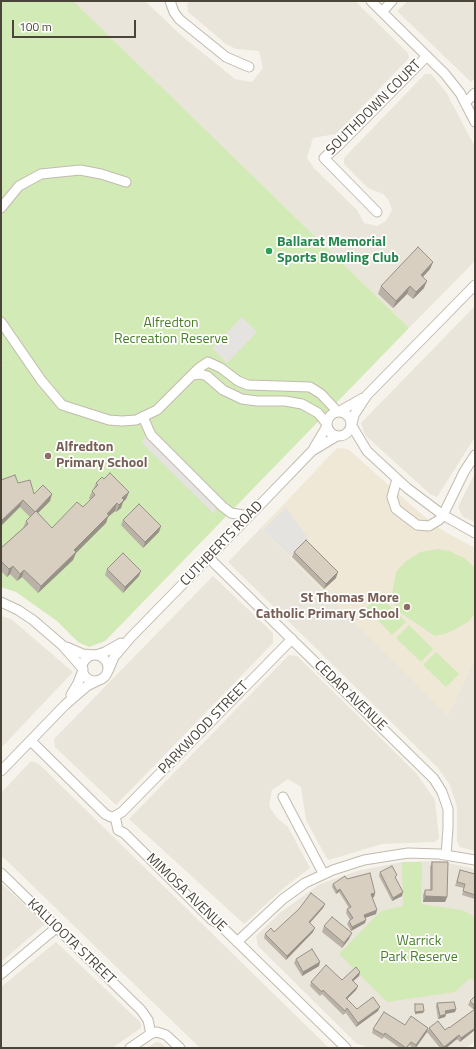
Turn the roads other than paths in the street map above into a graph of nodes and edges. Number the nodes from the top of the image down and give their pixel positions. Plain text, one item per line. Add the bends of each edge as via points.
1 (170, 1) edge
2 (371, 1) edge
3 (392, 1) edge
4 (382, 12) junction
5 (427, 56) junction
6 (249, 67) dead end
7 (475, 93) edge
8 (466, 103) junction
9 (475, 122) edge
10 (126, 182) dead end
11 (1, 208) edge
12 (377, 212) dead end
13 (475, 285) edge
14 (1, 323) edge
15 (196, 374) junction
16 (367, 395) junction
17 (339, 412) junction
18 (143, 417) junction
19 (352, 424) junction
20 (327, 425) junction
21 (339, 436) junction
22 (312, 451) junction
23 (367, 451) junction
24 (475, 455) edge
25 (397, 479) junction
26 (442, 515) junction
27 (249, 516) junction
28 (475, 533) edge
29 (209, 558) junction
30 (1, 602) edge
31 (131, 637) junction
32 (292, 639) junction
33 (62, 645) junction
34 (95, 655) junction
35 (83, 669) junction
36 (108, 670) junction
37 (99, 680) junction
38 (65, 705) junction
39 (31, 741) junction
40 (1, 771) edge
41 (283, 797) dead end
42 (115, 816) junction
43 (446, 855) junction
44 (475, 860) edge
45 (1, 873) edge
46 (323, 873) junction
47 (56, 928) junction
48 (237, 942) junction
49 (1, 974) edge
50 (155, 1033) junction
51 (130, 1048) edge
52 (180, 1048) edge
53 (346, 1048) edge

1 - 6 street via 178,18 226,57
2 - 4 street
3 - 4 street
4 - 5 street
5 - 8 street via 449,78
5 - 12 street, SOUTHDOWN COURT via 324,158
7 - 8 street
8 - 9 street
10 - 11 street via 80,170 41,174 19,186
13 - 16 street
14 - 18 street via 62,405 109,420 122,421
15 - 17 street via 205,363 212,363 245,384 310,387
15 - 18 street via 163,406
15 - 20 street via 209,376 226,392 242,399 285,401 305,406 320,414
16 - 17 street
16 - 19 street
17 - 19 street via 348,415
17 - 20 street via 331,415
18 - 27 street via 151,435 222,506 231,513
19 - 21 street via 348,432
19 - 23 street
20 - 21 street via 330,433
20 - 22 street, CUTHBERTS ROAD
21 - 22 street, CUTHBERTS ROAD
21 - 23 street
22 - 27 street, CUTHBERTS ROAD
23 - 25 street
24 - 26 street
25 - 26 street
25 - 26 street via 392,500 399,512 415,524 425,527 435,523
26 - 28 street
27 - 29 street, CUTHBERTS ROAD
29 - 31 street, CUTHBERTS ROAD
29 - 32 street, CEDAR AVENUE
30 - 33 street via 29,616
31 - 34 street, CUTHBERTS ROAD via 108,651
31 - 36 street, CUTHBERTS ROAD via 114,657
32 - 42 street, PARKWOOD STREET via 122,812
32 - 43 street, CEDAR AVENUE via 434,779 448,809
33 - 34 street via 83,654
33 - 35 street
34 - 35 street via 85,660
34 - 36 street via 102,656
35 - 37 street via 89,679
35 - 38 street via 77,686
36 - 37 street
37 - 38 street via 87,686
38 - 39 street
39 - 40 street
39 - 42 street via 105,814
41 - 46 street
42 - 48 street, MIMOSA AVENUE via 118,829
43 - 44 street
43 - 46 street via 389,855
45 - 47 street, KALLIOOTA STREET
46 - 48 street via 277,903
47 - 49 street
47 - 50 street, KALLIOOTA STREET via 141,1010
48 - 53 street, MIMOSA AVENUE
50 - 51 street
50 - 52 street via 167,1035

